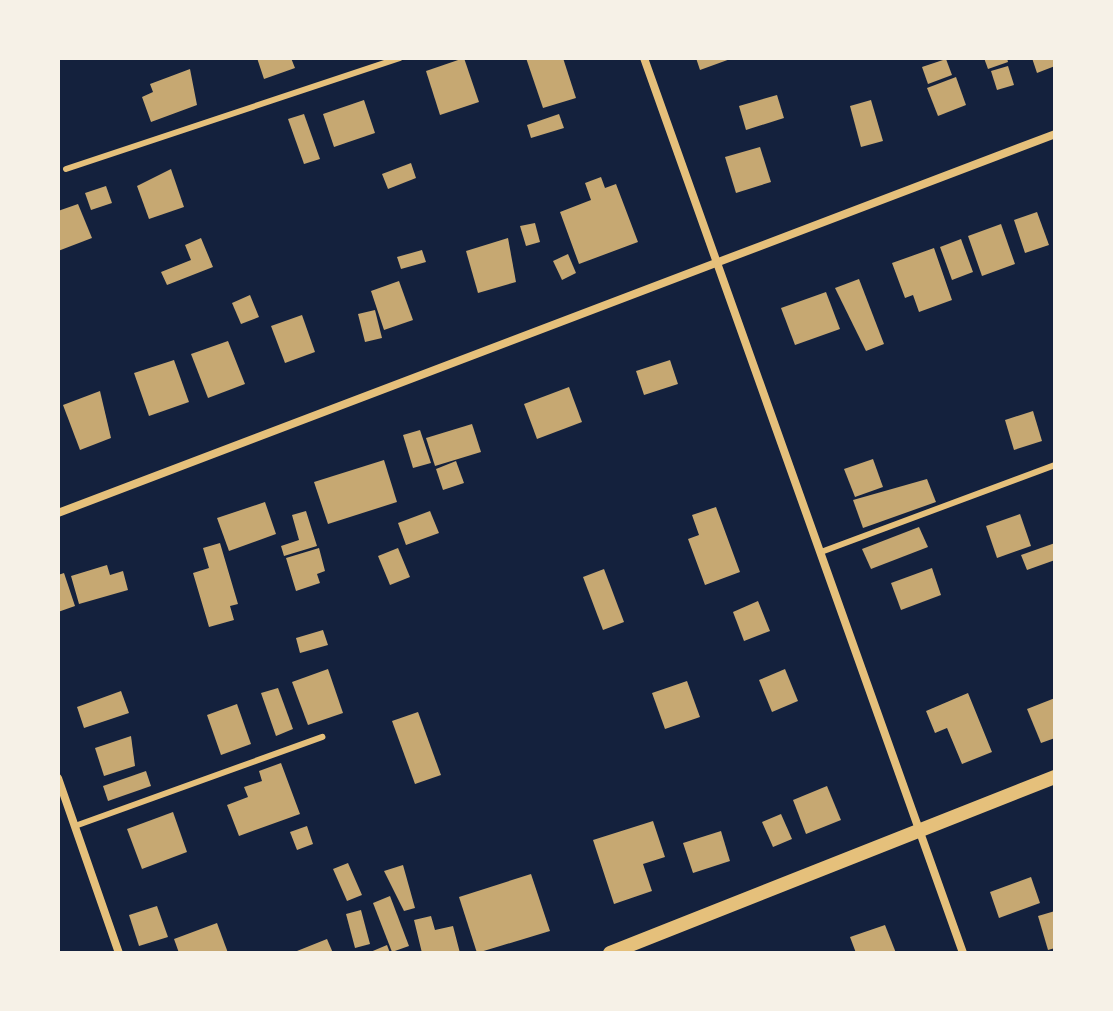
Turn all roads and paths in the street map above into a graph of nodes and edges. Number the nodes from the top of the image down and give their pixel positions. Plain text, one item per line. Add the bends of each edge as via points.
1 (400, 58) edge
2 (644, 58) edge
3 (1055, 134) edge
4 (66, 169) dead end
5 (720, 262) junction
6 (1055, 465) edge
7 (58, 513) edge
8 (821, 552) junction
9 (322, 737) dead end
10 (1055, 777) edge
11 (58, 778) edge
12 (75, 826) junction
13 (917, 829) junction
14 (119, 953) edge
15 (610, 953) edge
16 (963, 953) edge

1 - 4 lane
2 - 5 street
3 - 5 street
5 - 7 street
5 - 8 street
6 - 8 lane
8 - 13 street
9 - 12 lane
10 - 13 street
11 - 12 street
12 - 14 street
13 - 15 street
13 - 16 street

